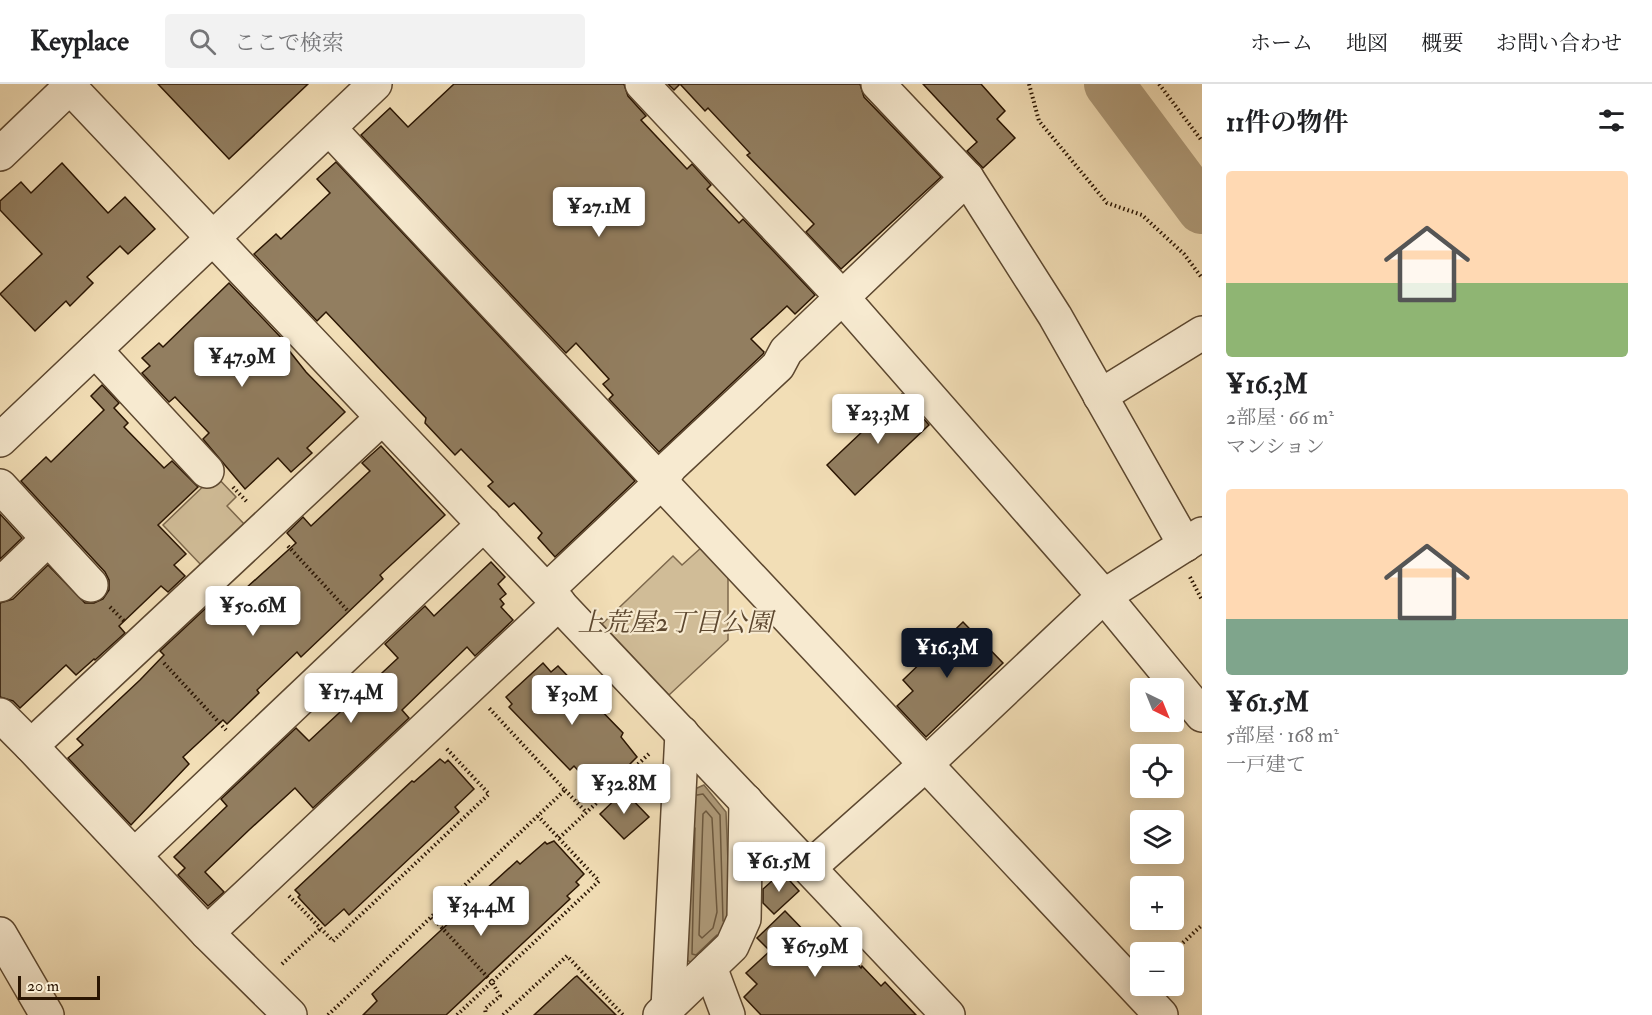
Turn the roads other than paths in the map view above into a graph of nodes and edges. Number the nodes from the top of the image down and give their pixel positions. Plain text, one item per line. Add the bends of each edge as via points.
1 (375, 84) edge
2 (642, 84) edge
3 (878, 84) edge
4 (70, 85) edge
5 (329, 128) junction
6 (0, 154) edge
7 (968, 178) junction
8 (211, 237) junction
9 (842, 297) junction
10 (1202, 333) edge
11 (95, 350) junction
12 (1100, 396) junction
13 (382, 418) junction
14 (0, 440) edge
15 (207, 471) dead end
16 (661, 479) junction
17 (0, 486) edge
18 (484, 524) junction
19 (48, 539) junction
20 (1194, 539) edge
21 (0, 585) edge
22 (91, 585) road end
23 (1104, 596) junction
24 (553, 597) junction
25 (0, 715) edge
26 (1202, 715) edge
27 (682, 733) junction
28 (31, 746) junction
29 (925, 765) junction
30 (746, 801) junction
31 (135, 855) junction
32 (809, 868) junction
33 (207, 933) junction
34 (0, 934) edge
35 (710, 967) junction
36 (664, 1011) edge
37 (47, 1015) edge
38 (290, 1015) edge
39 (728, 1015) edge
40 (948, 1015) edge
41 (1161, 1015) edge

1 - 5 street
2 - 9 street
3 - 7 street
4 - 6 street
4 - 8 street
5 - 8 street
5 - 16 street
7 - 9 street
7 - 12 street
8 - 11 street
8 - 13 street
9 - 16 street via 786,351 778,366
9 - 23 street
10 - 12 street
11 - 14 street
11 - 15 street
12 - 20 street
13 - 18 street
13 - 28 street
16 - 24 street
16 - 29 street
17 - 19 street
18 - 24 street
18 - 31 street
19 - 21 street
19 - 22 street
20 - 23 street
23 - 26 street
23 - 29 street
24 - 27 street
24 - 33 street
25 - 28 street
27 - 30 street
27 - 36 street
28 - 31 street
29 - 32 street
29 - 41 street
30 - 32 street
30 - 35 street via 744,919 732,946
31 - 33 street
32 - 40 street
33 - 38 street
34 - 37 street
35 - 36 street
35 - 39 street

